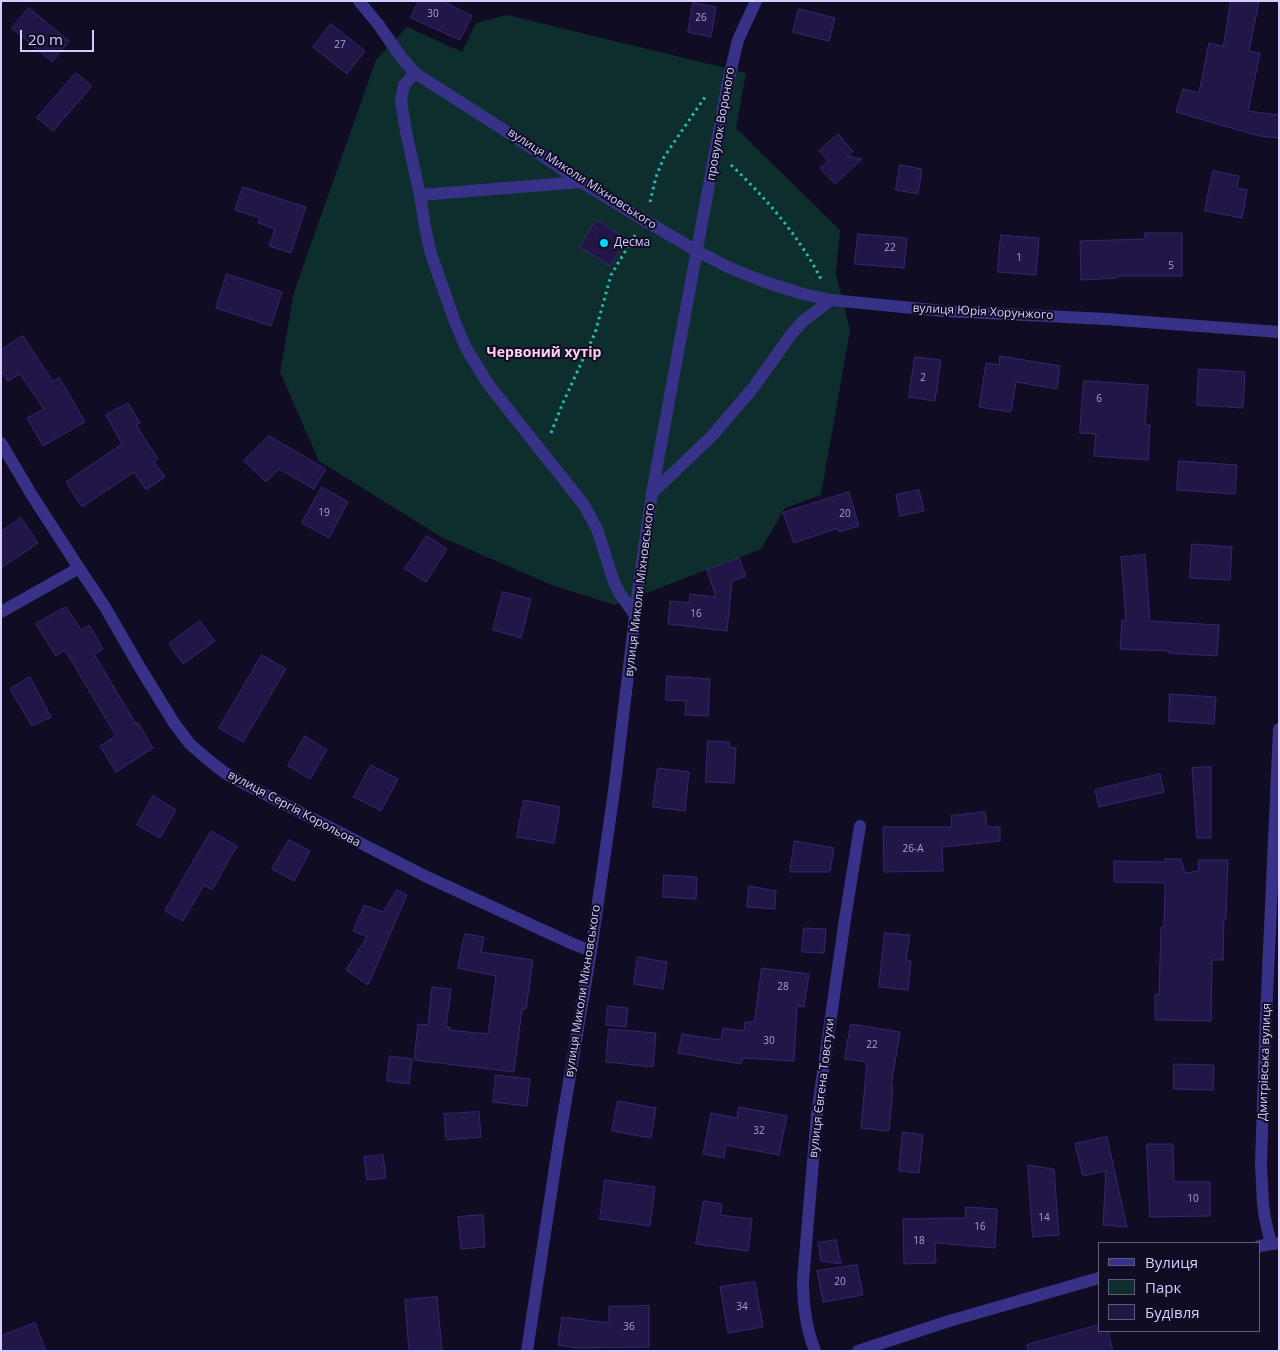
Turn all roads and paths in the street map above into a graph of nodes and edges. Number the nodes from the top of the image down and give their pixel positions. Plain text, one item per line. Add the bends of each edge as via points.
1 (359, 1) edge
2 (756, 1) edge
3 (415, 73) junction
4 (728, 82) junction
5 (714, 159) junction
6 (581, 182) junction
7 (420, 195) junction
8 (644, 220) junction
9 (697, 251) junction
10 (832, 300) junction
11 (1279, 332) edge
12 (1, 443) edge
13 (544, 455) junction
14 (652, 493) junction
15 (78, 568) junction
16 (1, 612) edge
17 (635, 615) junction
18 (1279, 729) edge
19 (860, 826) dead end
20 (591, 951) junction
21 (1269, 1244) edge
22 (1098, 1278) edge
23 (893, 1345) edge
24 (527, 1351) edge
25 (815, 1351) edge
26 (858, 1351) edge

1 - 3 street, вулиця Миколи Міхновського
2 - 4 street, провулок Вороного via 738,40
3 - 6 street, вулиця Миколи Міхновського
3 - 7 street via 404,85 401,101
4 - 5 street, провулок Вороного
4 - 8 path via 710,89 664,157
5 - 9 street, провулок Вороного
5 - 10 path via 731,166 764,199 805,251
6 - 7 street
6 - 8 street, вулиця Миколи Міхновського
7 - 13 street via 431,254 466,348 488,384
8 - 9 street, вулиця Миколи Міхновського
8 - 13 path via 610,275 595,334 553,426
9 - 10 street, вулиця Юрія Хорунжого via 765,282
9 - 14 street, вулиця Миколи Міхновського
10 - 11 street, вулиця Юрія Хорунжого via 944,311
10 - 14 street via 803,321 713,435
12 - 15 street, вулиця Сергія Корольова
13 - 17 street via 584,505 597,529 614,582
14 - 17 street, вулиця Миколи Міхновського
15 - 16 street
15 - 20 street, вулиця Сергія Корольова via 106,606 174,723 190,744 225,773 427,877
17 - 20 street, вулиця Миколи Міхновського
18 - 21 street, Дмитрівська вулиця via 1261,1165
19 - 25 street, вулиця Євгена Товстухи via 814,1146 803,1288 806,1321
20 - 24 street, вулиця Миколи Міхновського
22 - 23 street via 949,1321
23 - 26 street

